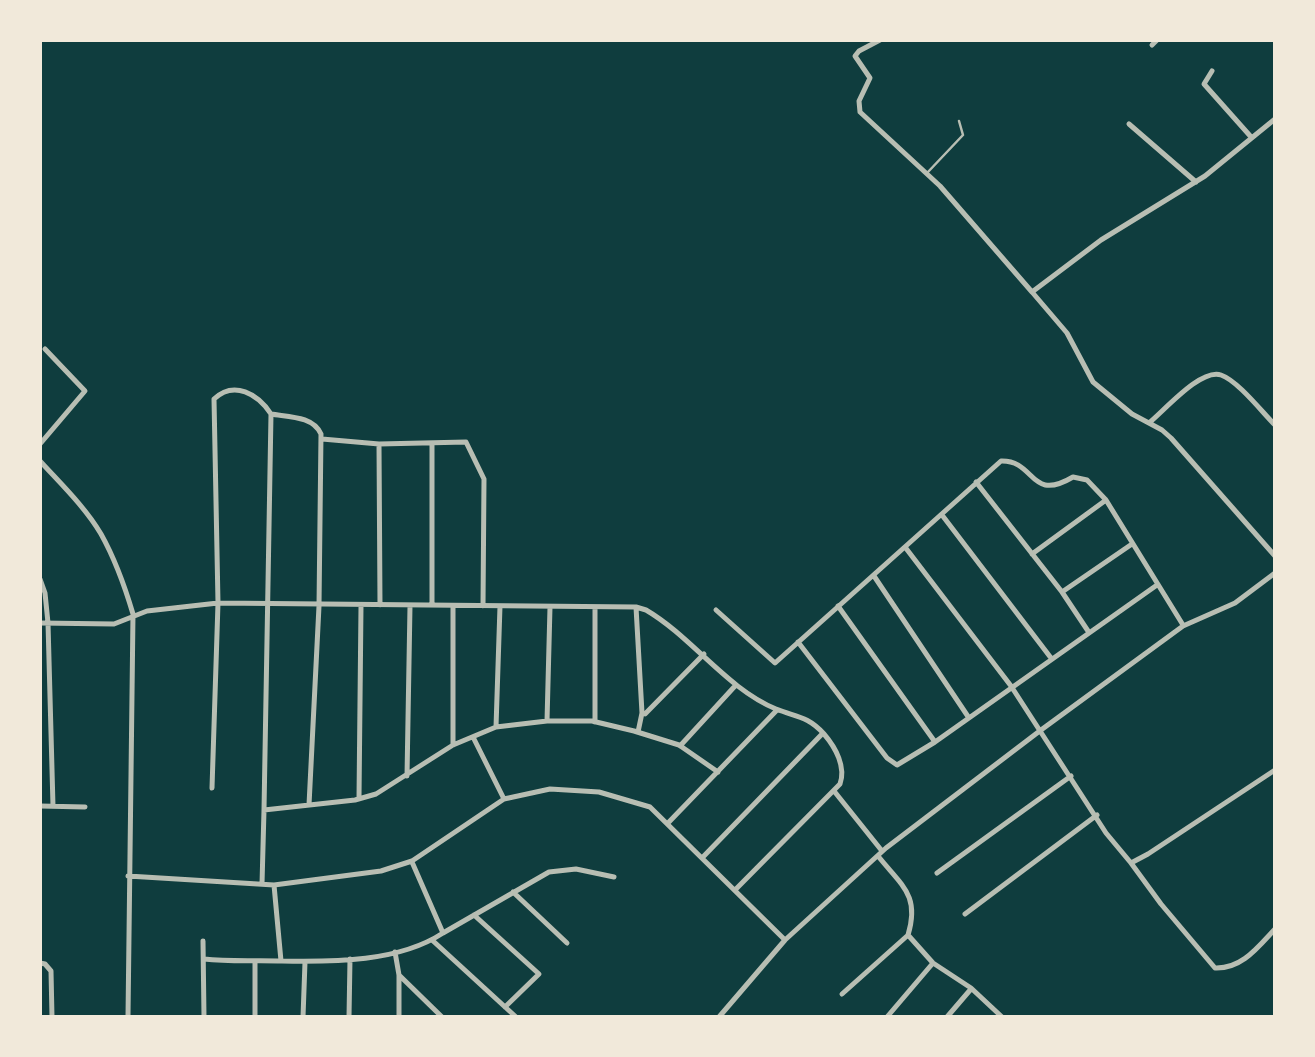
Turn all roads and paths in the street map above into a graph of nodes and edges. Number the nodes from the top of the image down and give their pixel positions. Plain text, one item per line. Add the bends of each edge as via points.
1 (880, 40) edge
2 (1212, 71) dead end
3 (1275, 120) edge
4 (959, 122) dead end
5 (1128, 124) dead end
6 (1252, 138) junction
7 (926, 174) junction
8 (1196, 182) junction
9 (1032, 292) junction
10 (45, 349) dead end
11 (271, 414) junction
12 (1150, 423) junction
13 (1275, 425) edge
14 (321, 439) junction
15 (40, 444) edge
16 (379, 444) junction
17 (432, 444) junction
18 (40, 461) edge
19 (976, 482) junction
20 (1106, 500) junction
21 (942, 514) junction
22 (1132, 544) junction
23 (906, 548) junction
24 (1032, 554) junction
25 (1275, 556) edge
26 (1275, 573) edge
27 (874, 576) junction
28 (40, 579) edge
29 (1157, 585) junction
30 (1062, 592) junction
31 (218, 603) junction
32 (266, 604) junction
33 (380, 605) junction
34 (432, 605) junction
35 (318, 606) junction
36 (361, 606) junction
37 (410, 606) junction
38 (453, 606) junction
39 (483, 606) junction
40 (500, 606) junction
41 (838, 606) junction
42 (550, 607) junction
43 (595, 607) junction
44 (636, 607) junction
45 (716, 610) dead end
46 (133, 614) junction
47 (44, 623) edge
48 (1183, 626) junction
49 (1089, 632) junction
50 (798, 642) junction
51 (704, 654) junction
52 (1050, 658) junction
53 (736, 685) junction
54 (1011, 686) junction
55 (777, 710) junction
56 (642, 714) junction
57 (969, 718) junction
58 (547, 721) junction
59 (595, 722) junction
60 (496, 727) junction
61 (1041, 730) junction
62 (638, 732) junction
63 (824, 733) junction
64 (473, 737) junction
65 (935, 742) junction
66 (453, 745) junction
67 (680, 746) junction
68 (1275, 770) edge
69 (718, 772) junction
70 (407, 776) junction
71 (1071, 776) junction
72 (212, 788) dead end
73 (834, 791) junction
74 (359, 799) junction
75 (504, 799) junction
76 (309, 805) junction
77 (40, 806) edge
78 (53, 806) junction
79 (85, 806) dead end
80 (264, 810) junction
81 (1097, 816) junction
82 (668, 824) junction
83 (882, 852) junction
84 (702, 858) junction
85 (412, 862) junction
86 (1131, 863) junction
87 (936, 872) dead end
88 (128, 876) junction
89 (614, 878) dead end
90 (262, 884) junction
91 (274, 885) junction
92 (736, 890) junction
93 (513, 892) junction
94 (964, 914) dead end
95 (474, 915) junction
96 (1275, 930) edge
97 (443, 933) junction
98 (908, 936) junction
99 (432, 940) junction
100 (785, 940) junction
101 (203, 941) dead end
102 (567, 943) dead end
103 (395, 952) junction
104 (204, 959) junction
105 (350, 959) junction
106 (281, 961) junction
107 (255, 962) junction
108 (305, 962) junction
109 (933, 962) junction
110 (40, 963) edge
111 (399, 975) junction
112 (972, 988) junction
113 (842, 994) dead end
114 (504, 1007) junction
115 (52, 1017) edge
116 (128, 1017) edge
117 (204, 1017) edge
118 (256, 1017) edge
119 (303, 1017) edge
120 (349, 1017) edge
121 (399, 1017) edge
122 (442, 1017) edge
123 (516, 1017) edge
124 (719, 1017) edge
125 (887, 1017) edge
126 (947, 1017) edge
127 (1002, 1017) edge

1 - 7 street via 856,56 870,78 860,112
2 - 6 street via 1204,84
3 - 6 street
4 - 7 lane via 961,136
5 - 8 street
6 - 8 street
7 - 9 street
8 - 9 street
9 - 12 street via 1067,332 1093,382
10 - 15 street via 85,391
11 - 14 street via 310,420
11 - 31 street via 260,399 240,390 214,400
11 - 32 street
12 - 13 street via 1211,374 1226,376
12 - 25 street via 1171,438
14 - 16 street
14 - 35 street
16 - 17 street
16 - 33 street
17 - 34 street
17 - 39 street via 466,442 484,479
18 - 46 street via 100,532
19 - 20 street via 1001,461 1011,461 1044,486 1087,480
19 - 21 street
19 - 24 street
20 - 22 street
20 - 24 street
21 - 23 street
21 - 52 street
22 - 29 street
22 - 30 street
23 - 27 street
23 - 54 street
24 - 30 street
26 - 48 street via 1235,602
27 - 41 street
27 - 57 street
28 - 47 street
29 - 48 street
29 - 49 street
30 - 49 street
31 - 32 street
31 - 46 street
31 - 72 street
32 - 35 street
32 - 80 street
33 - 36 street
33 - 37 street
34 - 37 street
34 - 38 street
35 - 36 street
35 - 76 street
36 - 74 street
37 - 70 street
38 - 39 street
38 - 66 street
39 - 40 street
40 - 42 street
40 - 60 street
41 - 50 street
41 - 65 street
42 - 43 street
42 - 58 street
43 - 44 street
43 - 59 street
44 - 51 street
44 - 56 street
45 - 50 street via 772,662
46 - 47 street via 114,624
46 - 88 street
47 - 78 street
48 - 61 street
49 - 52 street
50 - 65 street via 890,761 904,762
51 - 53 street
51 - 56 street
52 - 54 street
53 - 55 street
53 - 67 street
54 - 57 street
54 - 61 street
55 - 63 street
55 - 69 street
56 - 62 street
57 - 65 street
58 - 59 street
58 - 60 street
59 - 62 street
60 - 64 street
61 - 71 street
61 - 83 street
62 - 67 street
63 - 73 street via 843,774
63 - 84 street
64 - 66 street
64 - 75 street
66 - 70 street
67 - 69 street
68 - 86 street
69 - 82 street
70 - 74 street
71 - 81 street
71 - 87 street
73 - 83 street
73 - 92 street
74 - 76 street
75 - 82 street via 550,789 599,792 650,807
75 - 85 street
76 - 80 street
77 - 78 street
78 - 79 street
80 - 90 street
81 - 86 street
81 - 94 street
82 - 84 street
83 - 98 street via 909,894 914,915
83 - 100 street
84 - 92 street
85 - 91 street
85 - 97 street
86 - 96 street via 1215,968 1237,964
88 - 90 street
88 - 116 street
89 - 93 street via 559,869
90 - 91 street
91 - 106 street
92 - 100 street
93 - 95 street
93 - 102 street
95 - 97 street
95 - 114 street via 540,974
97 - 99 street
98 - 109 street
98 - 113 street
99 - 103 street
99 - 114 street
100 - 124 street
101 - 104 street
103 - 105 street
103 - 111 street
104 - 107 street
104 - 117 street
105 - 108 street
105 - 120 street
106 - 107 street
106 - 108 street
107 - 118 street
108 - 119 street
109 - 112 street
109 - 125 street
110 - 115 street via 51,971
111 - 121 street
111 - 122 street
112 - 126 street
112 - 127 street
114 - 123 street

